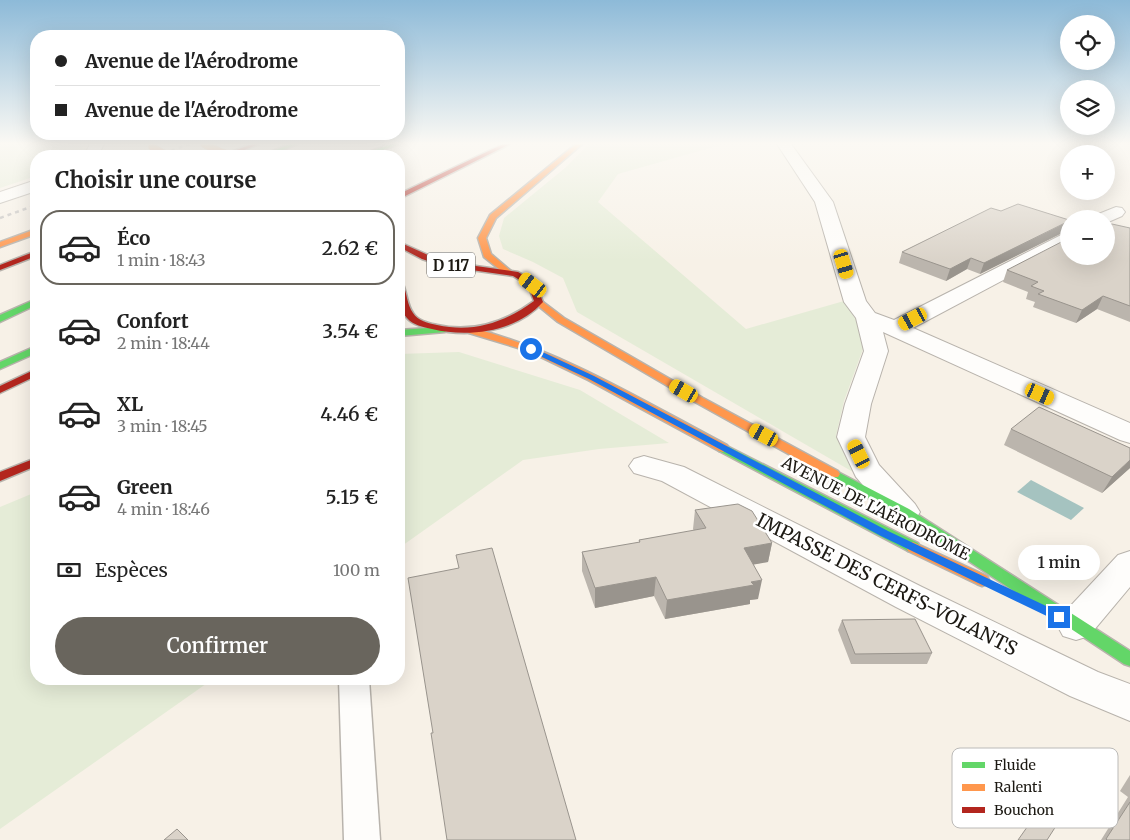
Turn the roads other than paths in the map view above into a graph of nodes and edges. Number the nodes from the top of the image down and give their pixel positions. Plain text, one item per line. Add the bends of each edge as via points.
1 (427, 183) edge
2 (534, 183) edge
3 (811, 183) edge
4 (30, 188) edge
5 (405, 194) edge
6 (0, 198) edge
7 (30, 234) edge
8 (1060, 242) edge
9 (0, 246) edge
10 (405, 247) edge
11 (30, 256) edge
12 (0, 268) edge
13 (507, 271) junction
14 (539, 302) junction
15 (30, 305) edge
16 (405, 308) edge
17 (0, 318) edge
18 (867, 318) junction
19 (896, 329) junction
20 (442, 330) junction
21 (472, 331) junction
22 (405, 333) edge
23 (30, 352) edge
24 (0, 366) edge
25 (30, 375) edge
26 (0, 390) edge
27 (1130, 434) edge
28 (30, 464) edge
29 (644, 466) dead end
30 (0, 477) edge
31 (904, 512) junction
32 (1130, 564) edge
33 (1076, 625) junction
34 (1130, 659) edge
35 (354, 685) edge
36 (1130, 703) edge
37 (362, 840) edge

1 - 5 main road
2 - 13 main road via 493,217 482,238 487,255
3 - 18 street via 824,202 855,302
4 - 6 street
7 - 9 main road
8 - 19 street
10 - 13 main road, D 117 via 452,265
11 - 12 main road
13 - 14 main road, D 117 via 522,276 533,285
14 - 21 main road via 526,314 503,325
14 - 31 main road, AVENUE DE L'AÉRODROME / D 117 via 562,320 674,385
15 - 17 main road
16 - 20 main road via 414,320
18 - 19 street
18 - 31 street via 876,351 851,437 867,470
19 - 27 street
20 - 21 main road
20 - 22 main road
21 - 33 main road, AVENUE DE L'AÉRODROME via 531,349 592,378 885,534
23 - 24 main road
25 - 26 main road
28 - 30 main road
29 - 36 street, IMPASSE DES CERFS-VOLANTS via 673,474 918,601 1084,684
31 - 33 main road, AVENUE DE L'AÉRODROME / D 117
32 - 33 street
33 - 34 main road, AVENUE DE L'AÉRODROME
35 - 37 lane

